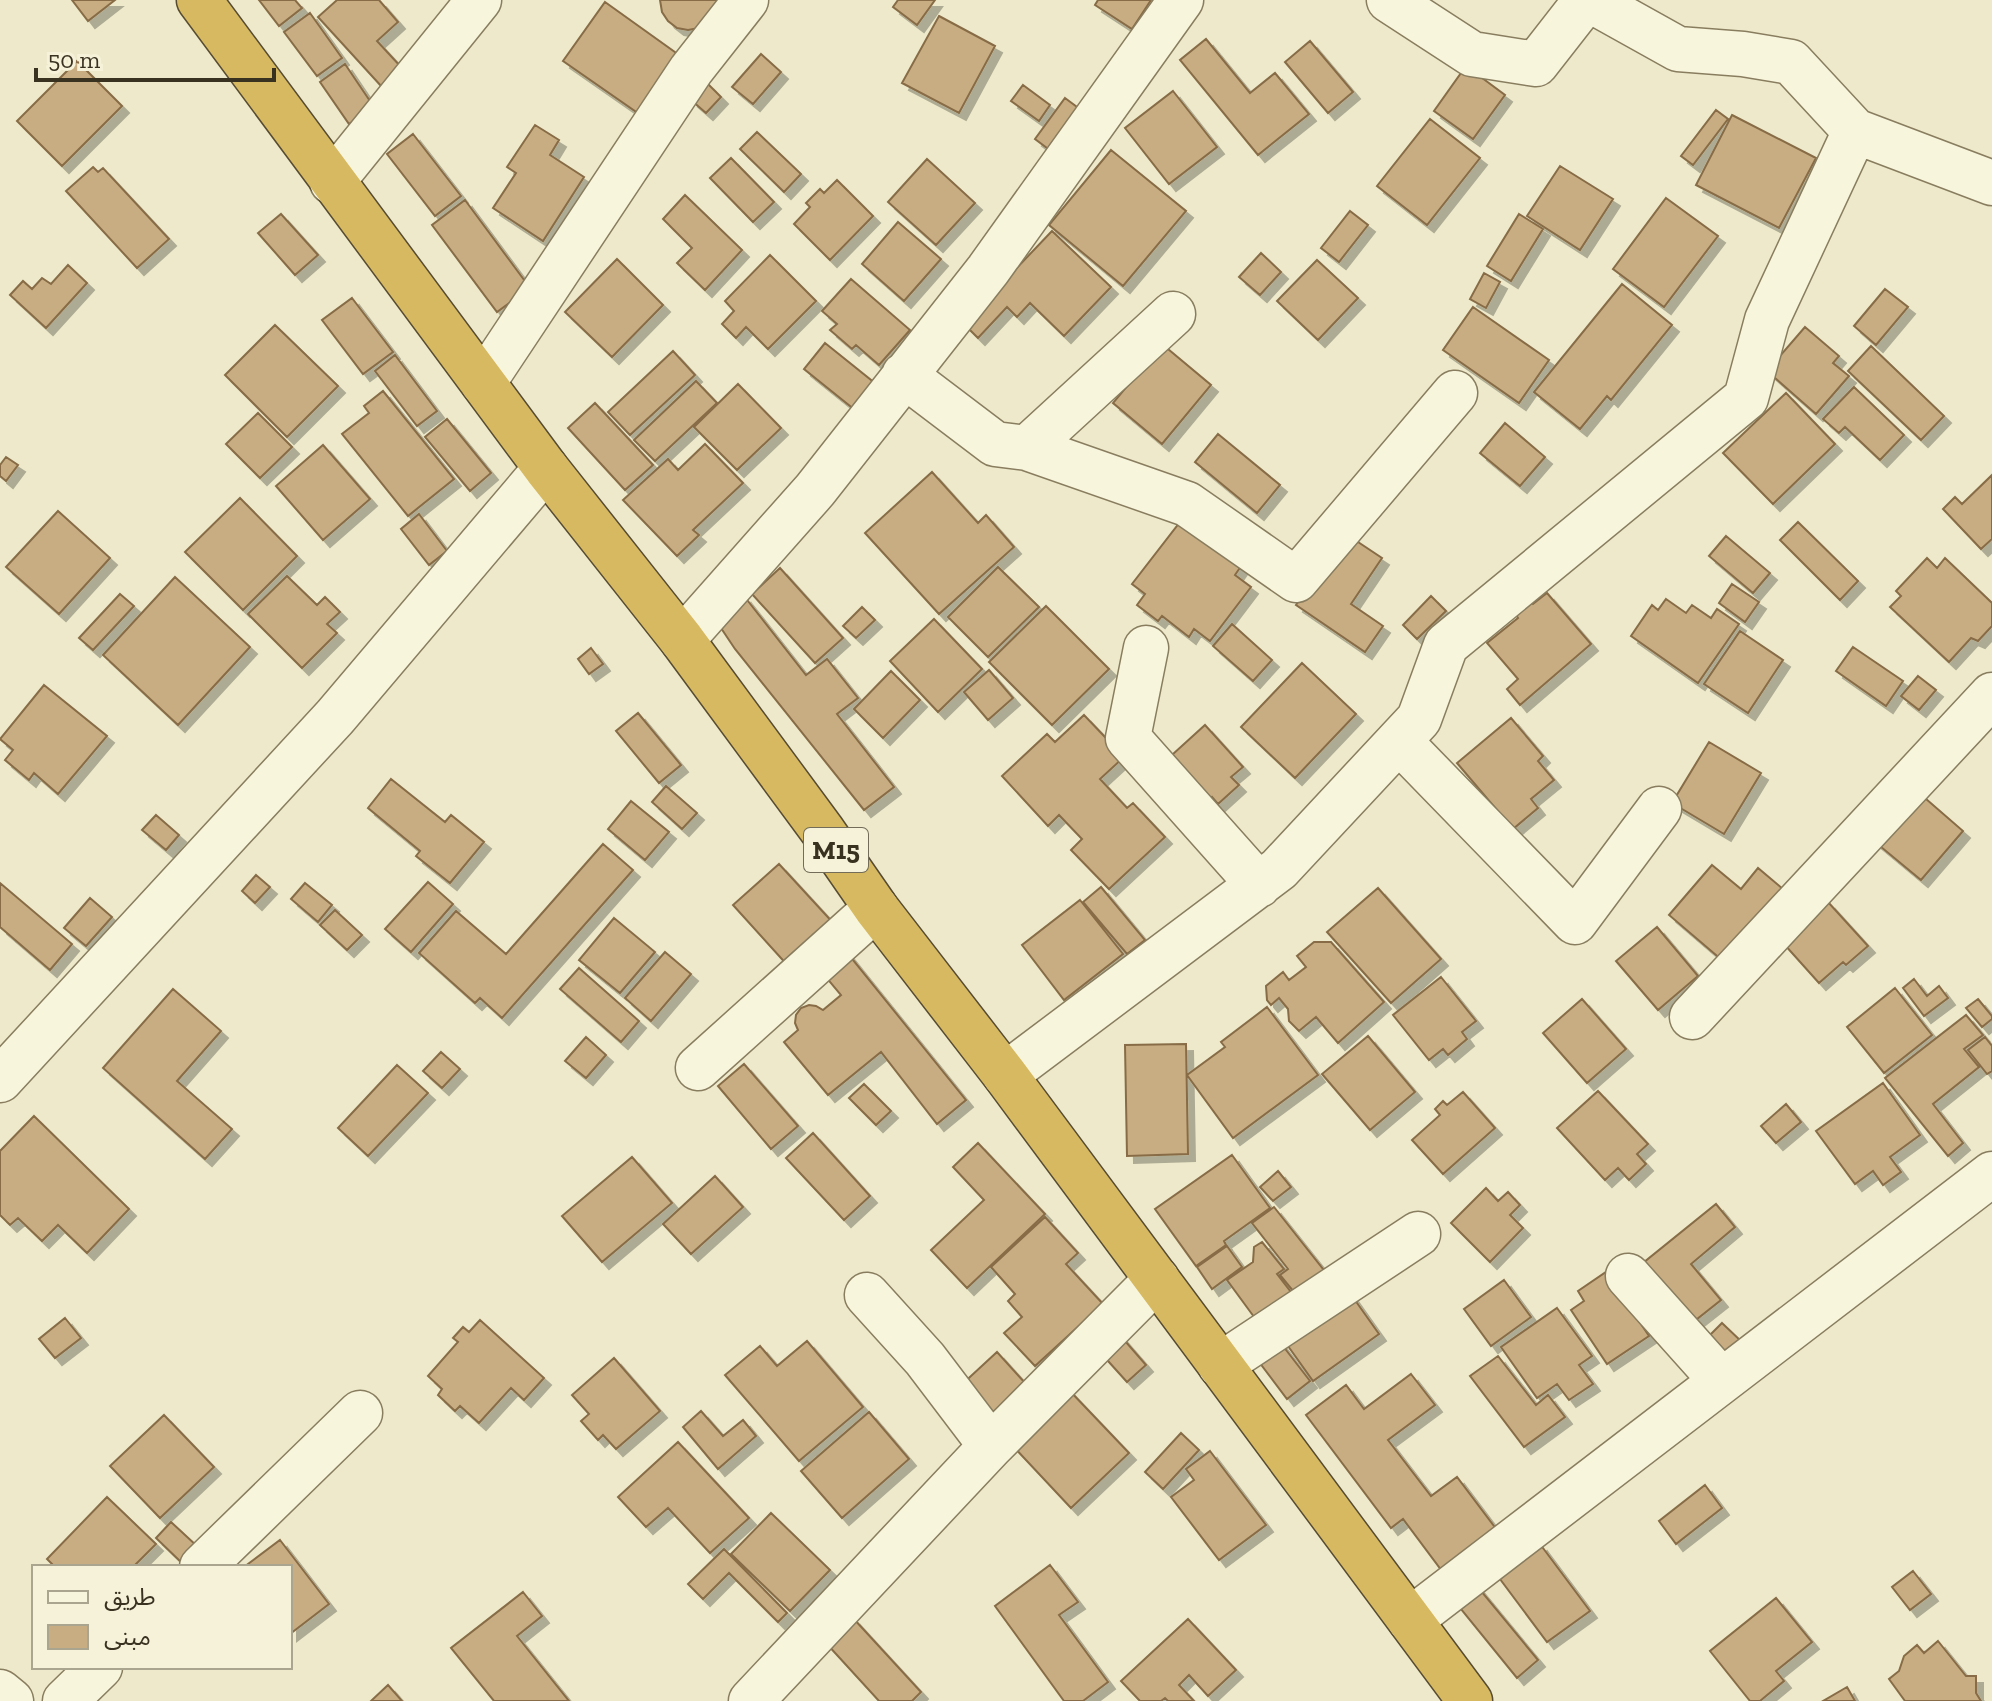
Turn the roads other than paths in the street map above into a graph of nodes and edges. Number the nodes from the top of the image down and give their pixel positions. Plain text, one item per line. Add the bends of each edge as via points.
1 (199, 0) edge
2 (479, 0) edge
3 (746, 0) edge
4 (1181, 0) edge
5 (1389, 0) edge
6 (1588, 0) edge
7 (1855, 131) junction
8 (332, 182) junction
9 (1992, 183) edge
10 (1173, 314) dead end
11 (904, 375) junction
12 (483, 383) junction
13 (1455, 393) dead end
14 (1027, 448) junction
15 (546, 468) junction
16 (682, 640) junction
17 (1146, 648) dead end
18 (1992, 695) edge
19 (1399, 741) junction
20 (1659, 809) dead end
21 (1259, 885) junction
22 (876, 908) junction
23 (1692, 1017) dead end
24 (698, 1068) dead end
25 (1005, 1075) junction
26 (0, 1080) edge
27 (1992, 1174) edge
28 (1418, 1234) dead end
29 (1628, 1276) dead end
30 (1157, 1279) junction
31 (867, 1295) dead end
32 (1220, 1365) junction
33 (1721, 1380) junction
34 (360, 1413) dead end
35 (991, 1446) junction
36 (204, 1565) edge
37 (1410, 1620) junction
38 (98, 1669) edge
39 (0, 1692) edge
40 (11, 1701) edge
41 (65, 1701) edge
42 (751, 1701) edge
43 (1470, 1701) edge

1 - 8 highway, M15
2 - 8 street
3 - 12 street via 691,70
4 - 11 street via 988,270
5 - 6 street via 1472,54 1536,64
6 - 7 street via 1678,49 1791,62
7 - 9 street
7 - 19 street via 1767,320 1746,398 1446,645 1419,719
8 - 12 highway, M15
10 - 14 street
11 - 14 street via 995,444
11 - 16 street via 815,490
12 - 15 highway, M15
13 - 14 street via 1296,580 1187,504
15 - 16 highway, M15
15 - 26 street via 335,717
16 - 22 highway, M15
17 - 21 street via 1128,738
18 - 23 street
19 - 20 street via 1575,922
19 - 21 street
21 - 25 street
22 - 24 street
22 - 25 highway, M15
25 - 30 highway, M15
27 - 33 street
28 - 32 street
29 - 33 street
30 - 32 highway, M15
30 - 35 street
31 - 35 street via 925,1359
32 - 37 highway, M15
33 - 37 street
34 - 36 street
35 - 42 street
37 - 43 highway, M15
38 - 41 street
39 - 40 street

